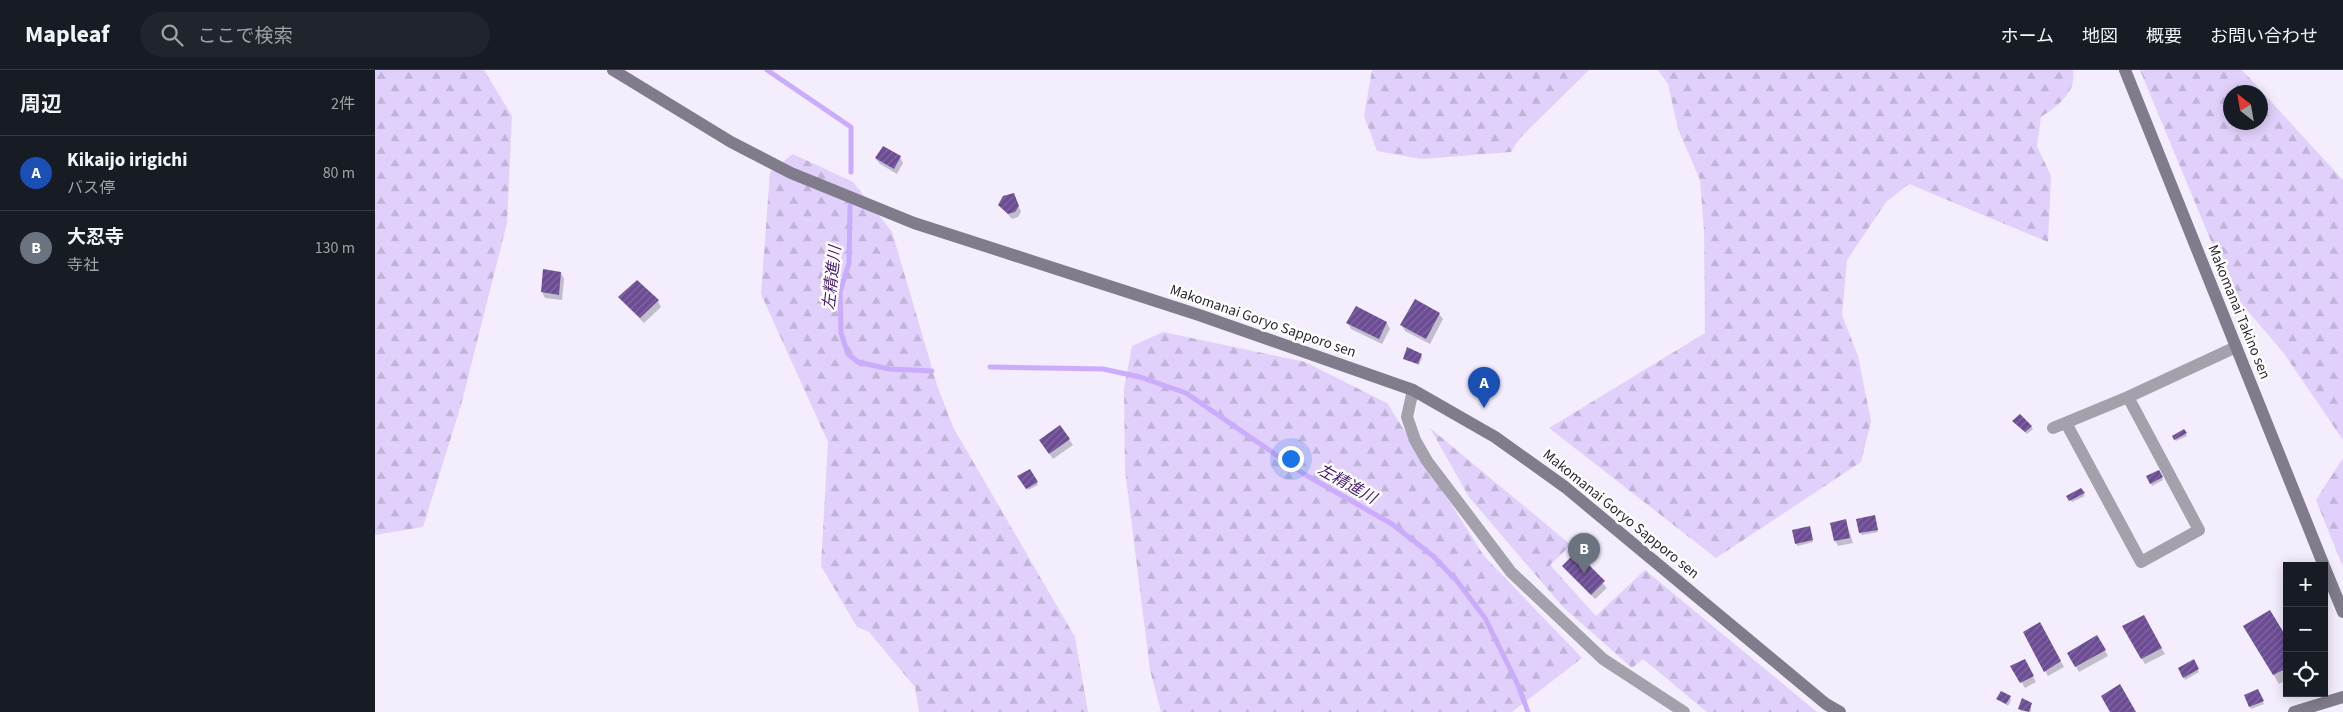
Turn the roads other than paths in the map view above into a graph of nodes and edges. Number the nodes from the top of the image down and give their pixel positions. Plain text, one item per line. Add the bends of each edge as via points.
1 (613, 70) edge
2 (2125, 70) edge
3 (2236, 347) junction
4 (1413, 390) junction
5 (2127, 397) junction
6 (2067, 423) junction
7 (2053, 428) dead end
8 (2322, 562) edge
9 (2328, 576) edge
10 (2343, 612) edge
11 (2343, 697) edge
12 (1684, 712) edge
13 (1840, 712) edge
14 (2294, 712) edge

1 - 4 main road, Makomanai Goryo Sapporo sen via 731,142 791,173 914,223 1199,315
2 - 3 main road, Makomanai Takino sen
3 - 5 street
3 - 8 main road, Makomanai Takino sen
4 - 12 street via 1407,417 1415,440 1511,572 1603,659
4 - 13 main road, Makomanai Goryo Sapporo sen via 1495,436 1565,487 1826,704
5 - 6 street
5 - 6 street via 2199,530 2141,562
6 - 7 street
9 - 10 main road, Makomanai Takino sen
11 - 14 main road

